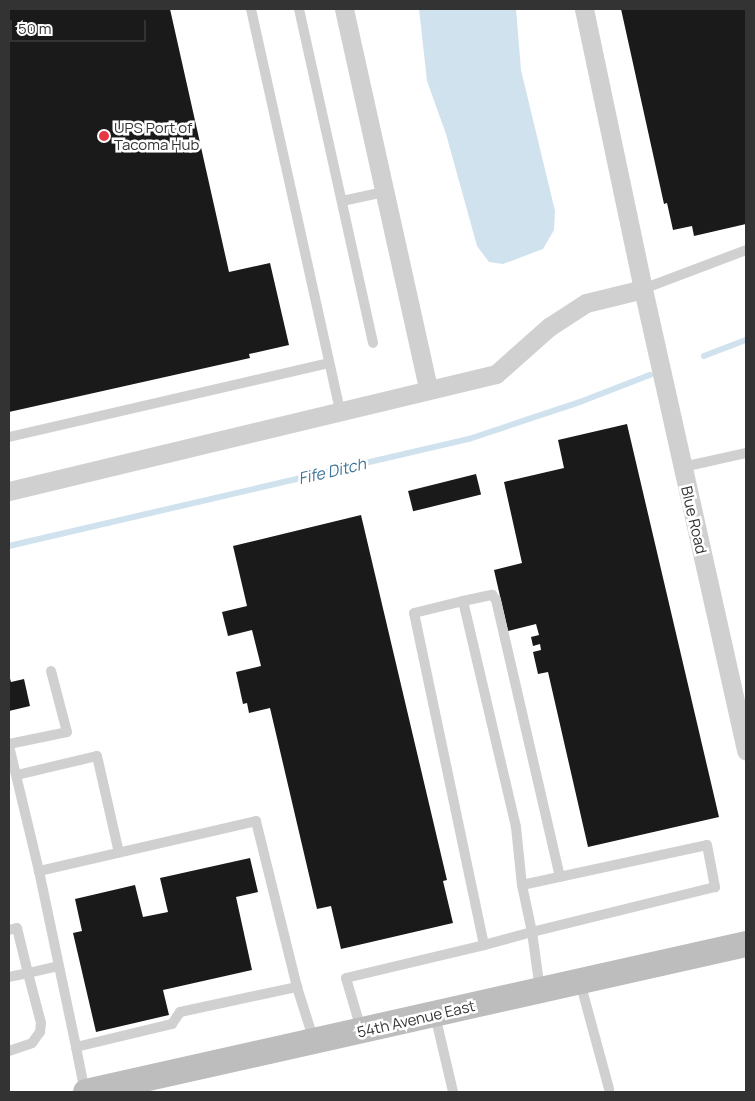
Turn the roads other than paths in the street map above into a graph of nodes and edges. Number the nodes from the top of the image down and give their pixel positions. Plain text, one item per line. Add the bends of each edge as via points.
1 (251, 9) edge
2 (299, 9) edge
3 (344, 9) edge
4 (584, 9) edge
5 (384, 192) junction
6 (342, 201) junction
7 (746, 250) edge
8 (643, 289) junction
9 (373, 343) dead end
10 (329, 363) junction
11 (428, 389) junction
12 (340, 412) junction
13 (9, 437) edge
14 (746, 453) edge
15 (682, 467) junction
16 (9, 489) edge
17 (463, 601) junction
18 (51, 671) dead end
19 (744, 727) edge
20 (9, 745) edge
21 (746, 751) edge
22 (17, 775) junction
23 (119, 853) junction
24 (39, 871) junction
25 (560, 876) junction
26 (522, 885) junction
27 (9, 930) edge
28 (532, 932) junction
29 (484, 944) junction
30 (746, 944) edge
31 (58, 966) junction
32 (28, 973) junction
33 (9, 977) edge
34 (580, 982) junction
35 (297, 987) junction
36 (540, 992) junction
37 (435, 1015) junction
38 (362, 1031) junction
39 (315, 1042) junction
40 (76, 1047) junction
41 (9, 1051) edge
42 (153, 1085) edge
43 (609, 1089) dead end
44 (93, 1091) edge
45 (453, 1092) edge

1 - 10 lane
2 - 6 lane
3 - 5 street
4 - 8 street, Blue Road
5 - 6 lane
5 - 11 street
6 - 9 lane
7 - 8 lane
8 - 11 street via 586,303 549,327 496,374
8 - 15 street, Blue Road
10 - 12 lane
10 - 13 lane
11 - 12 street
12 - 16 street
14 - 15 lane
15 - 19 street, Blue Road
17 - 25 lane via 492,594 496,600
17 - 26 lane via 516,826
17 - 29 lane via 414,613
18 - 20 lane via 67,732
19 - 21 street, Blue Road
20 - 22 lane
22 - 23 lane via 97,756
22 - 24 lane
23 - 24 lane
23 - 35 lane via 256,821
24 - 31 lane
25 - 26 lane
25 - 28 lane via 706,845 715,887
26 - 28 lane
27 - 32 lane via 17,928
28 - 29 lane
28 - 36 lane
29 - 38 lane via 346,978
30 - 34 main road, 54th Avenue East
31 - 32 lane
31 - 40 lane
32 - 33 lane
32 - 41 lane via 41,1023 40,1032 32,1043
34 - 36 main road, 54th Avenue East
34 - 43 lane
35 - 39 lane
35 - 40 lane via 180,1012 172,1024
36 - 37 main road, 54th Avenue East
37 - 38 main road, 54th Avenue East
37 - 45 lane
38 - 39 main road, 54th Avenue East
39 - 42 main road, 54th Avenue East
40 - 44 lane
42 - 44 main road, 54th Avenue East

